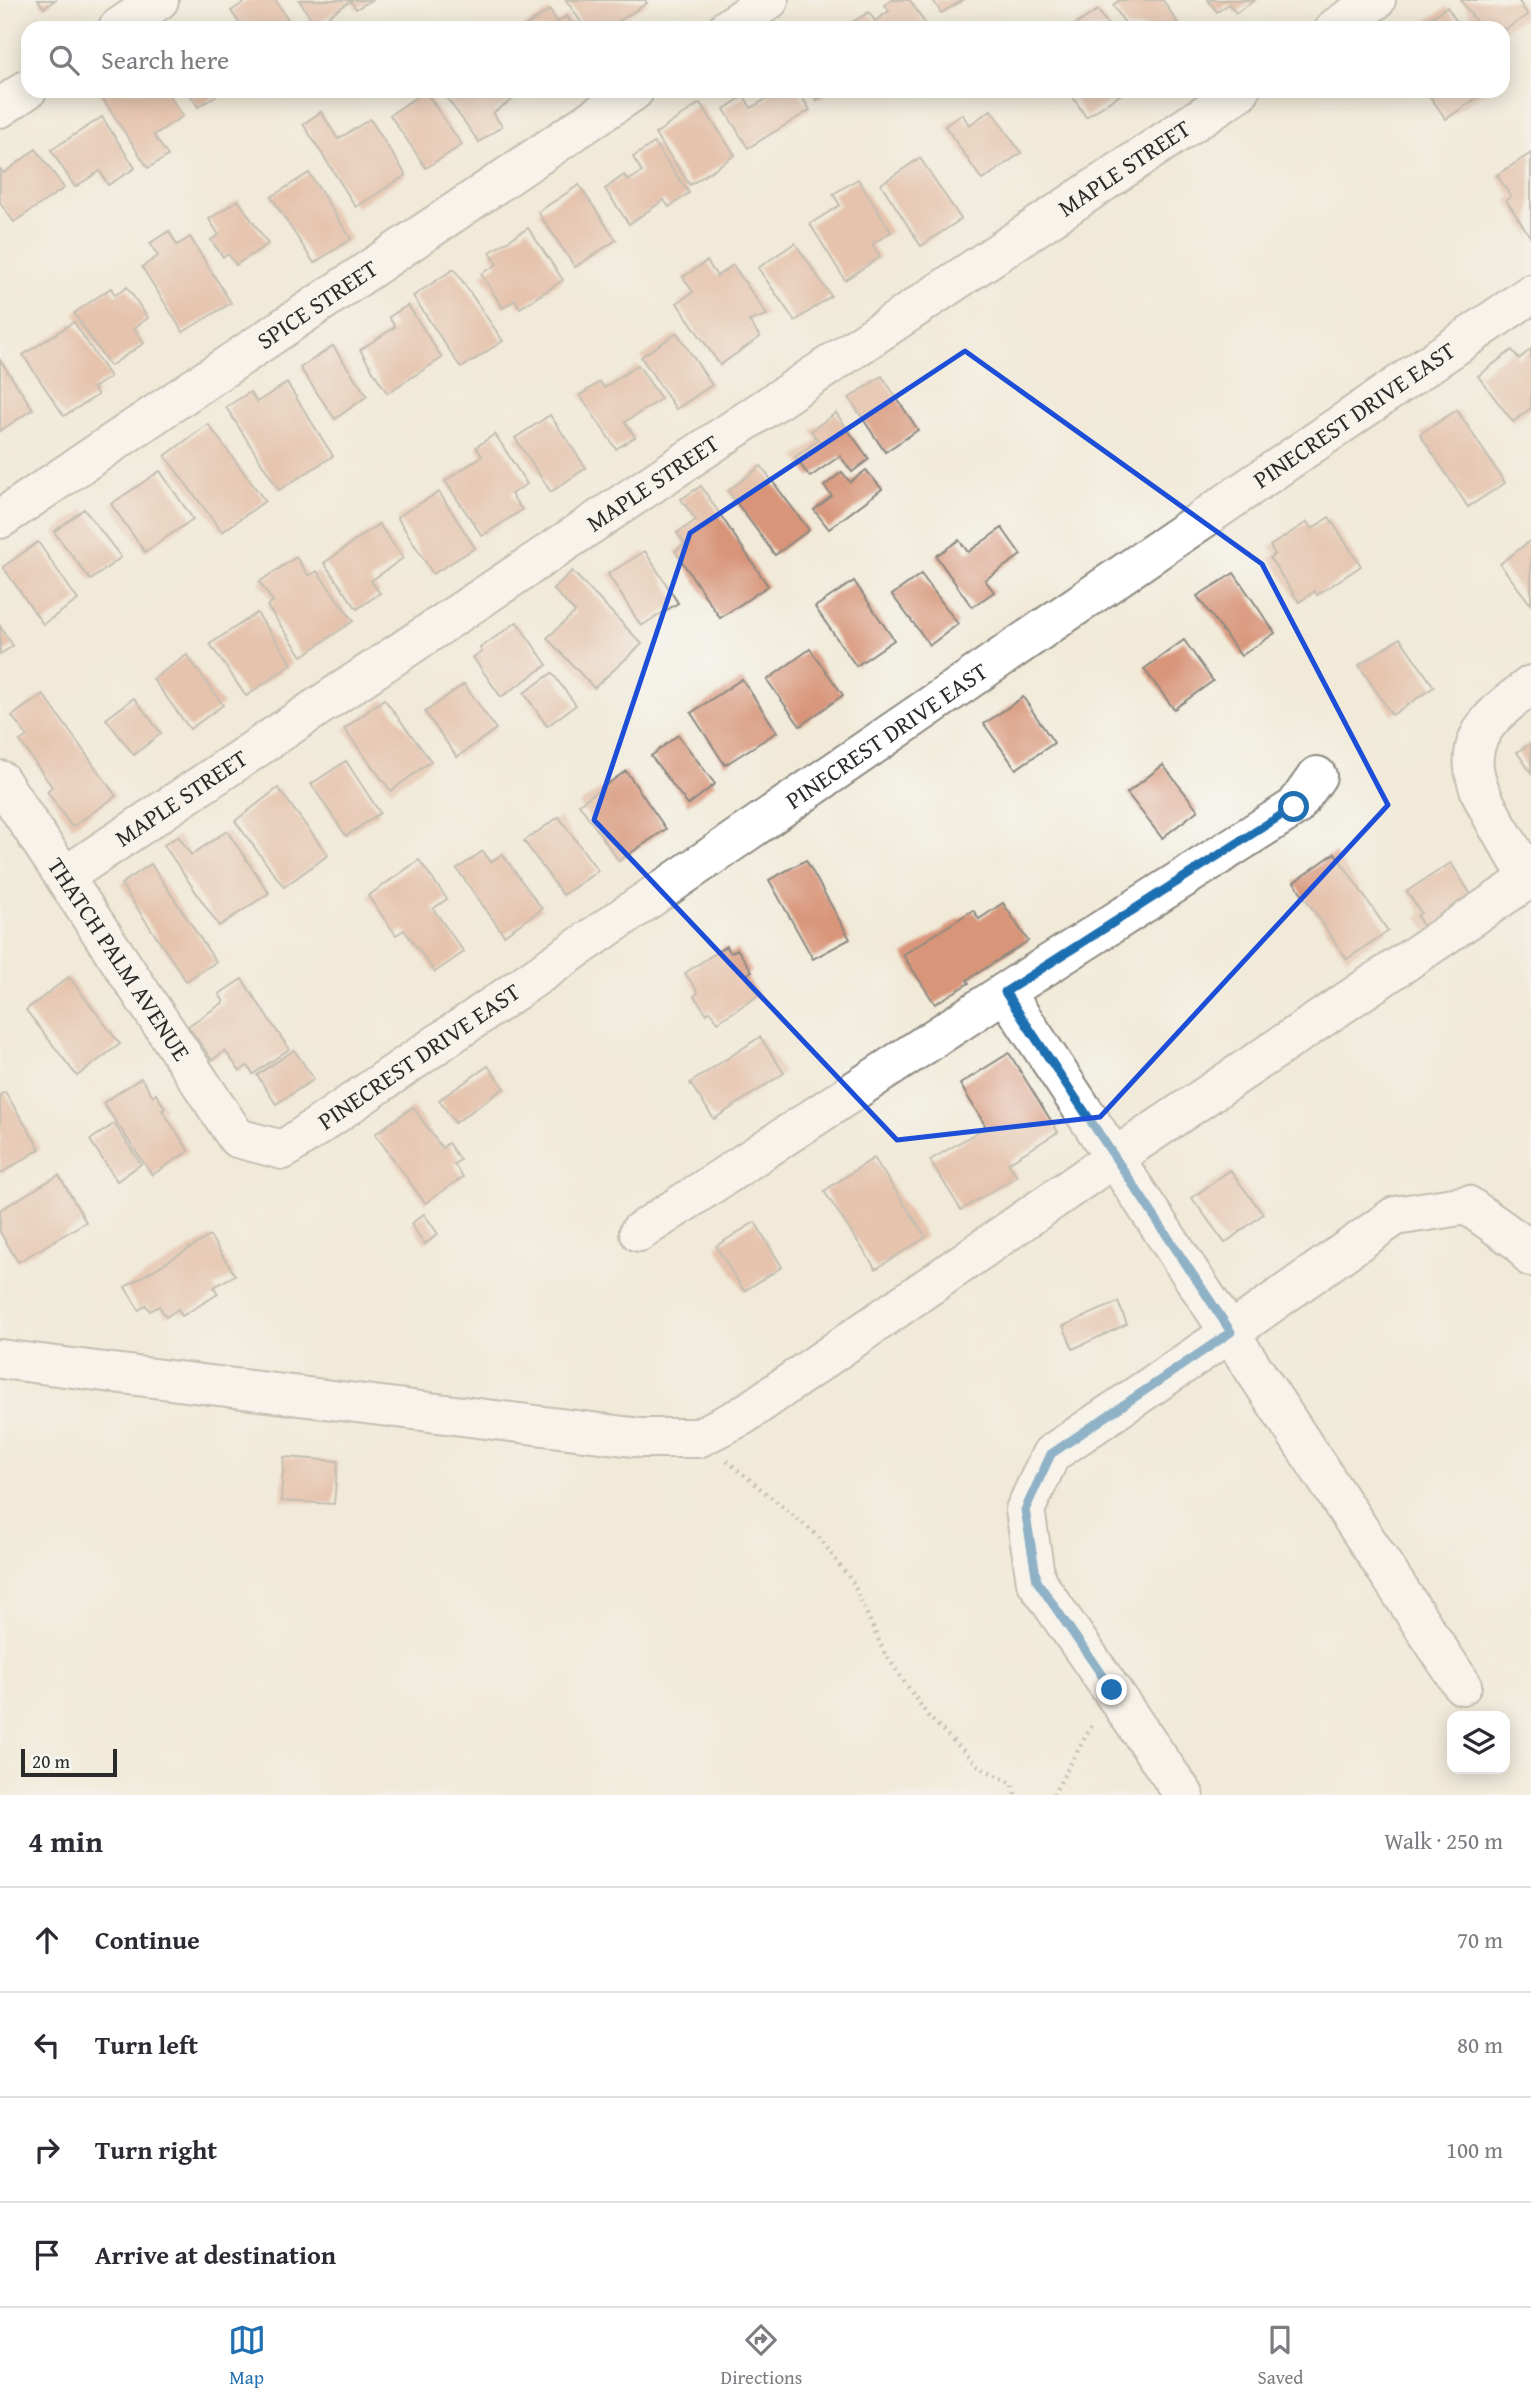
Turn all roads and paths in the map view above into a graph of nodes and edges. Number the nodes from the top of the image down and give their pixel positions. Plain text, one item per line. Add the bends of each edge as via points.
1 (159, 0) edge
2 (769, 0) edge
3 (1376, 0) edge
4 (128, 21) edge
5 (738, 21) edge
6 (1345, 21) edge
7 (21, 94) edge
8 (624, 98) edge
9 (1230, 98) edge
10 (0, 108) edge
11 (1531, 294) edge
12 (0, 519) edge
13 (1531, 685) edge
14 (1317, 776) dead end
15 (0, 780) edge
16 (65, 876) junction
17 (1005, 992) junction
18 (237, 1138) joint
19 (1115, 1157) junction
20 (639, 1233) dead end
21 (1531, 1257) edge
22 (1231, 1332) junction
23 (0, 1359) edge
24 (698, 1438) junction
25 (1462, 1685) dead end
26 (1112, 1690) junction
27 (1015, 1795) edge
28 (1053, 1795) edge
29 (1184, 1795) edge

1 - 4 street
2 - 5 street
3 - 6 street
7 - 10 street
8 - 12 street, SPICE STREET
9 - 16 street, MAPLE STREET
11 - 18 street, PINECREST DRIVE EAST via 283,1150
13 - 19 street via 1493,716 1476,747 1473,766 1478,791 1529,879
14 - 17 street via 1294,807
15 - 16 street, THATCH PALM AVENUE
16 - 18 street, THATCH PALM AVENUE
17 - 19 street
17 - 20 street
19 - 22 street
19 - 24 street via 743,1416
21 - 22 street via 1522,1244 1467,1205 1395,1216
22 - 25 street
22 - 26 street via 1051,1454 1025,1510 1037,1581
23 - 24 street via 641,1438
24 - 27 path via 818,1536 853,1583 884,1652 928,1716 980,1767 1013,1784
26 - 28 path
26 - 29 street

